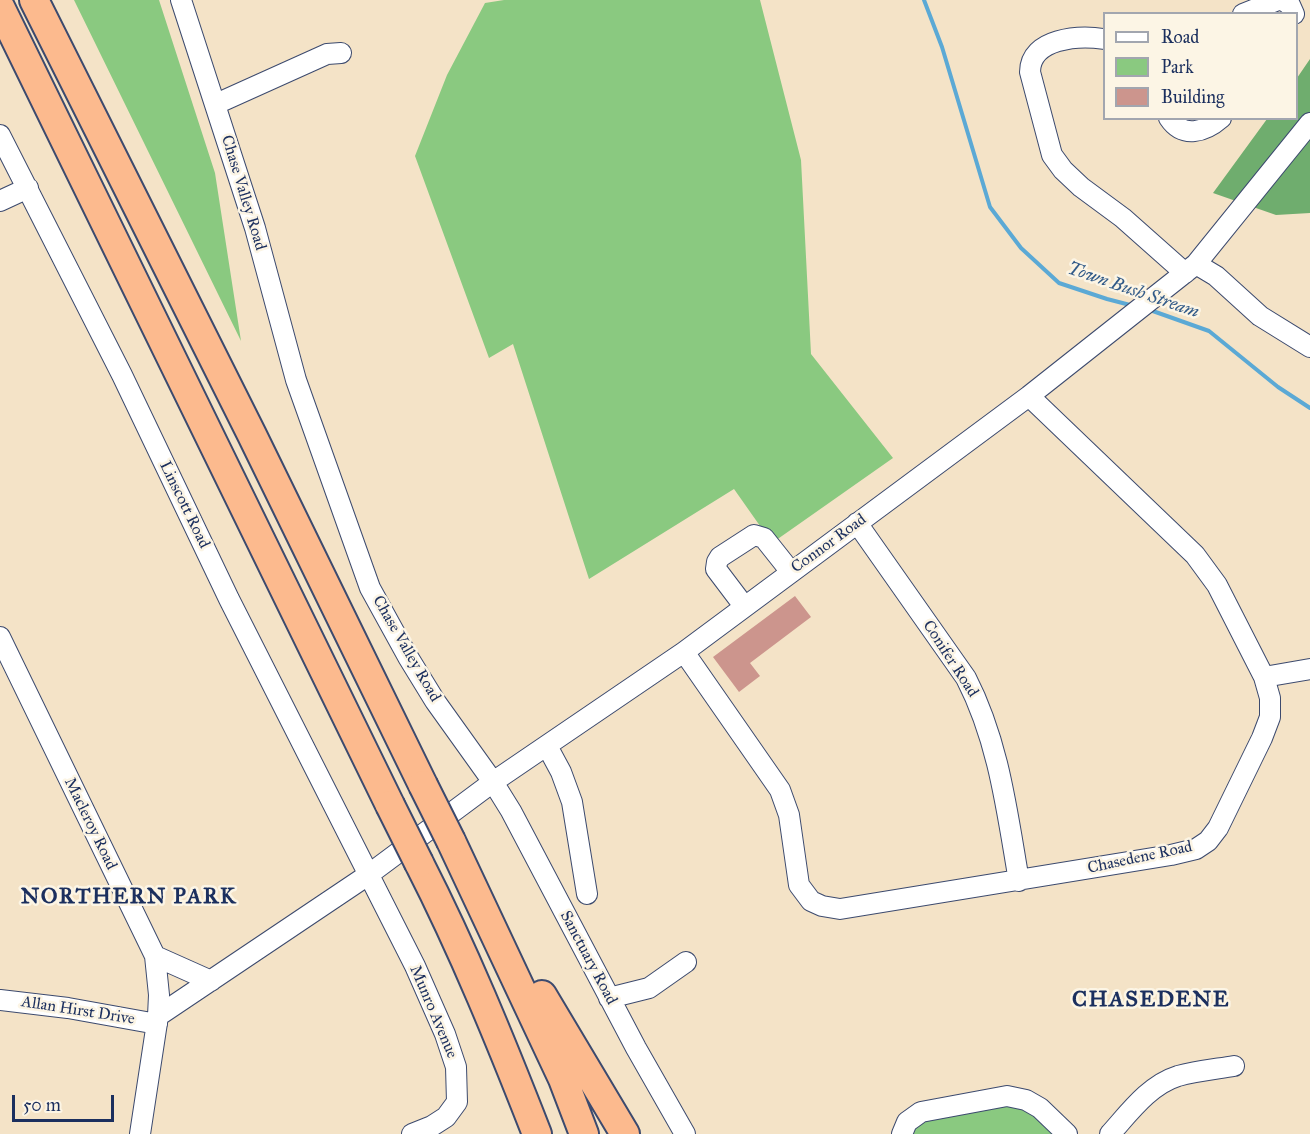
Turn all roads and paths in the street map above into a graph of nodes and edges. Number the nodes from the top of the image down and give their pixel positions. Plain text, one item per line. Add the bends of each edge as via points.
1 (34, 0) edge
2 (182, 0) edge
3 (1278, 0) edge
4 (1283, 0) edge
5 (0, 7) edge
6 (1248, 12) edge
7 (1293, 12) edge
8 (1103, 39) edge
9 (341, 53) dead end
10 (216, 104) junction
11 (1170, 120) edge
12 (1218, 120) edge
13 (1310, 123) edge
14 (0, 135) edge
15 (28, 188) junction
16 (0, 201) edge
17 (1190, 268) junction
18 (1310, 346) edge
19 (1029, 396) junction
20 (857, 523) junction
21 (791, 572) junction
22 (744, 606) junction
23 (0, 638) edge
24 (684, 651) junction
25 (1310, 669) edge
26 (1264, 677) junction
27 (547, 746) junction
28 (493, 782) junction
29 (467, 873) junction
30 (368, 875) junction
31 (1019, 881) junction
32 (587, 894) dead end
33 (154, 957) junction
34 (686, 962) dead end
35 (211, 981) junction
36 (609, 998) junction
37 (0, 1000) edge
38 (157, 1020) junction
39 (1234, 1066) dead end
40 (140, 1134) edge
41 (412, 1134) edge
42 (537, 1134) edge
43 (584, 1134) edge
44 (625, 1134) edge
45 (685, 1134) edge
46 (902, 1134) edge
47 (1067, 1134) edge
48 (1110, 1134) edge

1 - 29 highway, bridge
2 - 10 street, Chase Valley Road
3 - 6 street
4 - 7 street
5 - 42 highway, bridge via 449,923
8 - 17 street via 1051,43 1039,50 1030,63 1052,154 1081,187
9 - 10 street via 327,54
10 - 28 street, Chase Valley Road via 296,380 370,588 430,692
11 - 12 street via 1187,132 1201,132
13 - 17 street, Connor Road
14 - 15 street, Linscott Road
15 - 16 street
15 - 30 street, Linscott Road
17 - 18 street via 1216,276 1260,316
17 - 19 street, Connor Road
19 - 20 street, Connor Road
19 - 26 street, Chasedene Road via 1195,555 1217,585
20 - 21 street, Connor Road
20 - 31 street, Conifer Road via 966,678 981,706 1002,783
21 - 22 street, Connor Road
21 - 22 street via 758,534 720,557 716,568
22 - 24 street, Connor Road
23 - 33 street, Macleroy Road
24 - 27 street, Connor Road
24 - 31 street, Chasedene Road via 780,790 789,815 799,885 811,901 840,909
25 - 26 street
26 - 31 street, Chasedene Road via 1270,717 1224,817 1208,841 1196,849 1171,855
27 - 28 street, Connor Road
27 - 32 street via 572,802
28 - 30 street
28 - 36 street, Sanctuary Road
29 - 43 highway via 563,1079
29 - 44 highway
30 - 35 street
30 - 41 street, Munro Avenue via 415,966 456,1067 457,1102 451,1113
33 - 35 street
33 - 38 street, Macleroy Road via 159,995
34 - 36 street via 649,988
35 - 38 street
36 - 45 street, Sanctuary Road
37 - 38 street, Allan Hirst Drive
38 - 40 street
39 - 48 street via 1164,1082
46 - 47 street via 907,1122 921,1112 1007,1096 1040,1108

